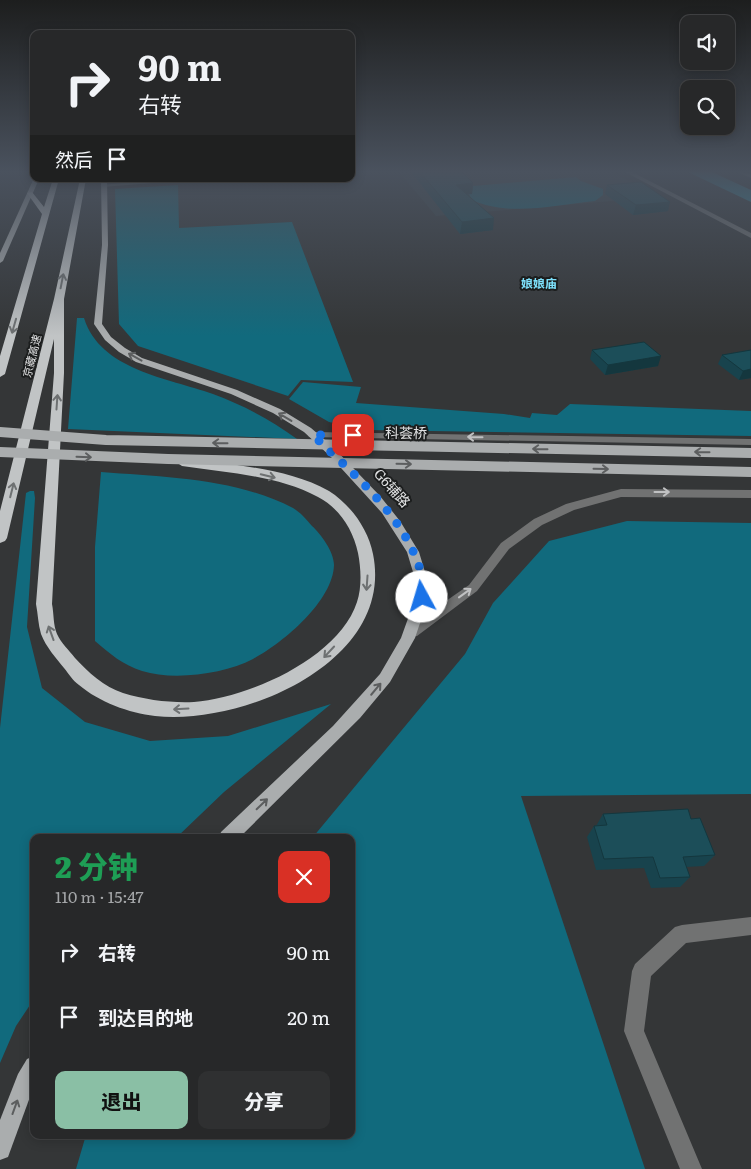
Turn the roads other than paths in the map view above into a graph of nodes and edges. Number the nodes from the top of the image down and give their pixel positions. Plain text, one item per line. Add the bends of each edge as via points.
1 (15, 227) edge
2 (42, 227) edge
3 (74, 227) edge
4 (105, 227) edge
5 (733, 227) edge
6 (751, 236) edge
7 (0, 261) edge
8 (58, 299) junction
9 (0, 374) edge
10 (0, 432) edge
11 (313, 435) junction
12 (751, 442) edge
13 (0, 452) edge
14 (751, 453) edge
15 (168, 459) junction
16 (751, 472) edge
17 (751, 494) edge
18 (0, 538) edge
19 (412, 632) junction
20 (231, 834) edge
21 (751, 926) edge
22 (30, 1073) edge
23 (0, 1149) edge
24 (691, 1169) edge

1 - 7 main road
2 -> 9 highway, 京藏高速
8 -> 3 highway, 京藏高速
11 -> 4 main road, G6辅路 via 273,410 233,391 141,360 114,346 103,335 98,324
5 - 6 street
15 -> 8 highway, bridge via 279,479 316,490 340,507 356,526 368,567 366,598 360,614 323,660 292,681 251,699 214,708 172,710 130,703 98,690 68,666 49,633 44,604 59,372
18 -> 8 highway, 京藏高速
14 -> 10 main road, 科荟桥, bridge via 106,440
12 -> 11 street
11 - 19 main road, G6辅路 via 374,496 396,523 410,548 419,567 422,597
13 -> 15 main road, bridge
15 -> 16 main road, bridge
19 -> 17 street via 473,588 505,546 538,522 570,506 620,493
20 -> 19 main road, G6辅路 via 374,692 392,670
21 - 24 street via 682,934 642,971 634,1031
23 -> 22 main road

